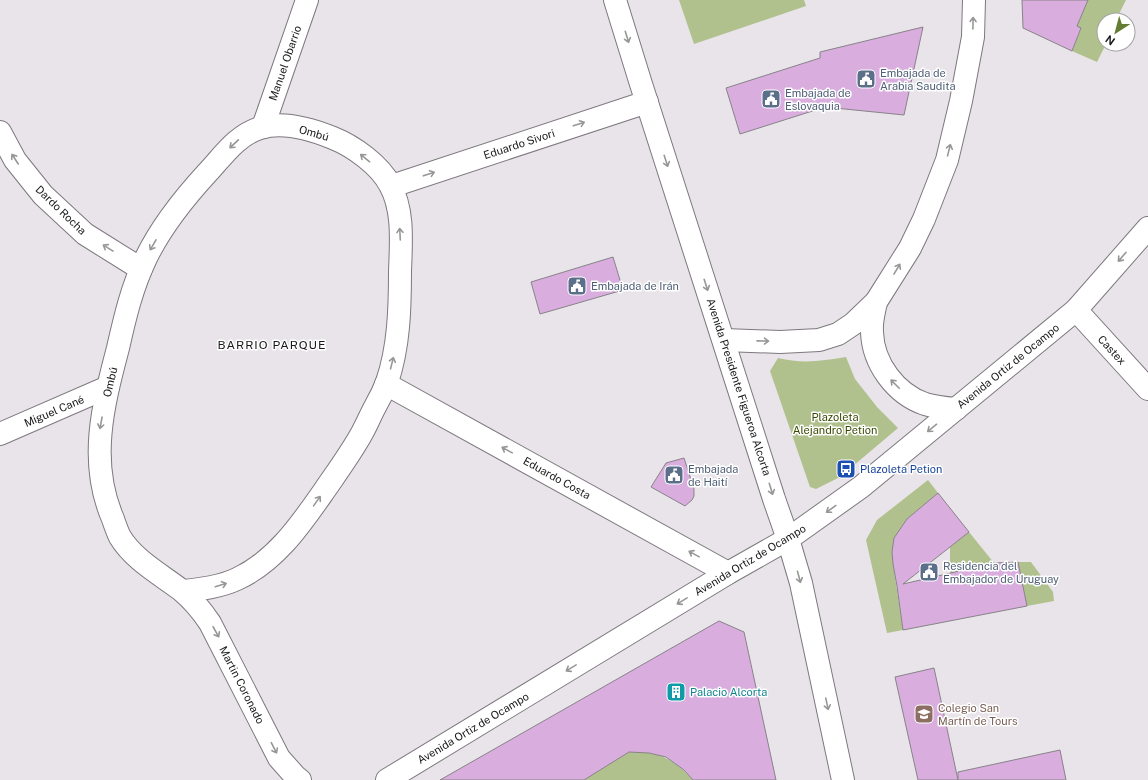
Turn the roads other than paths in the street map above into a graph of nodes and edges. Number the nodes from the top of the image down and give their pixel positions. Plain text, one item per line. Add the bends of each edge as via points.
1 (307, 0) edge
2 (615, 0) edge
3 (974, 0) edge
4 (647, 102) junction
5 (263, 127) junction
6 (0, 132) edge
7 (392, 186) junction
8 (1148, 228) edge
9 (141, 269) junction
10 (876, 302) junction
11 (1076, 310) junction
12 (724, 340) junction
13 (386, 384) junction
14 (108, 387) junction
15 (1148, 389) edge
16 (956, 409) junction
17 (0, 434) edge
18 (788, 539) junction
19 (728, 573) junction
20 (183, 591) junction
21 (300, 780) edge
22 (387, 780) edge
23 (843, 780) edge

1 - 5 street, Manuel Obarrio
2 -> 4 street, Avenida Presidente Figueroa Alcorta
10 -> 3 street via 910,248 947,160 973,37
7 -> 4 street, Eduardo Sivori
4 -> 12 street, Avenida Presidente Figueroa Alcorta
7 -> 5 street, Ombú via 368,160 342,142 318,132 295,127
5 -> 9 street, Ombú via 246,134 232,145 203,178 171,217
9 -> 6 street, Dardo Rocha via 85,234 43,195 15,160
13 -> 7 street, Ombú via 396,345 400,294 399,218
8 -> 11 street, Avenida Ortiz de Ocampo
9 - 14 street, Ombú via 128,304
12 -> 10 street via 819,340 838,334 853,324
16 -> 10 street via 925,404 898,388 888,376 880,362 872,332
11 - 15 street, Castex
11 - 16 street, Avenida Ortiz de Ocampo
12 -> 18 street, Avenida Presidente Figueroa Alcorta
19 -> 13 street, Eduardo Costa
20 -> 13 street, Ombú via 212,588 238,579 277,550 301,523 336,474 361,434
14 - 17 street, Miguel Cané
14 -> 20 street, Ombú via 100,430 100,472 103,492 111,515 121,538 138,558
16 -> 18 street, Avenida Ortiz de Ocampo via 861,487
18 - 19 street, Avenida Ortiz de Ocampo
18 -> 23 street, Avenida Presidente Figueroa Alcorta via 801,583
19 -> 22 street, Avenida Ortiz de Ocampo
20 -> 21 street, Martin Coronado via 210,623 279,758

